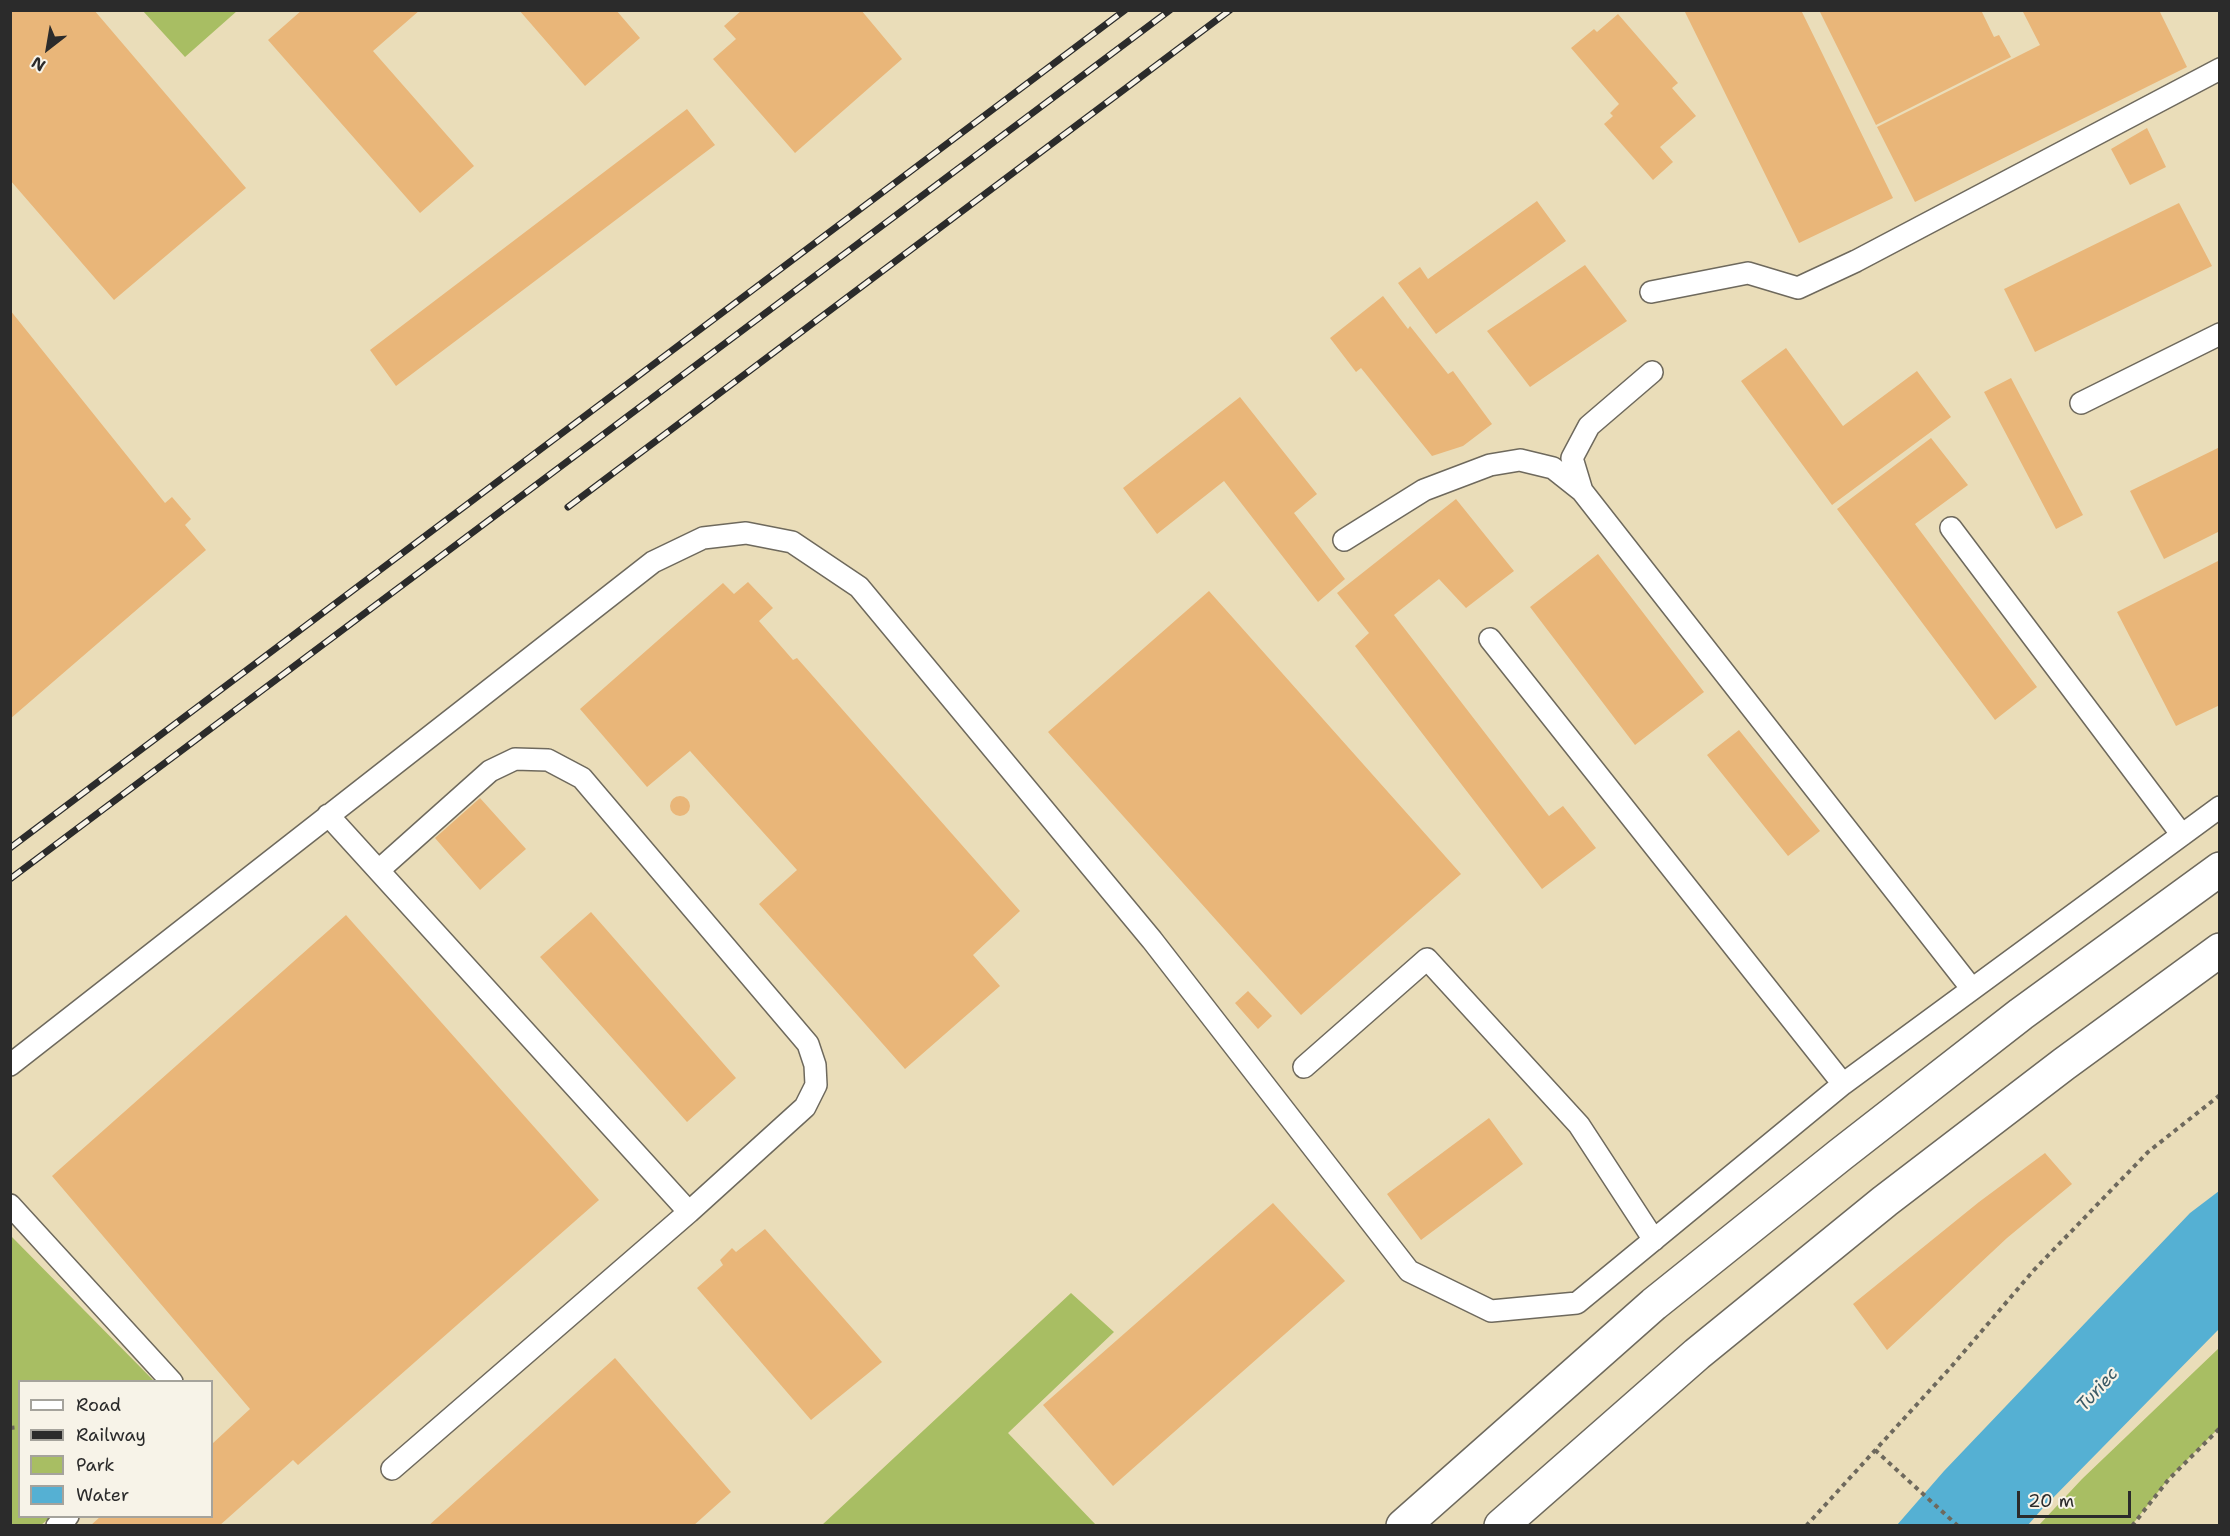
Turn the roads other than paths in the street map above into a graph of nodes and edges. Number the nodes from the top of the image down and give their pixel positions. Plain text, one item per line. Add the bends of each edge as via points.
1 (2220, 69) edge
2 (1651, 292) dead end
3 (2220, 334) edge
4 (1652, 372) dead end
5 (2081, 403) dead end
6 (1582, 491) junction
7 (1951, 528) dead end
8 (1344, 540) dead end
9 (1490, 639) dead end
10 (2220, 807) edge
11 (328, 815) junction
12 (2182, 835) junction
13 (2220, 869) edge
14 (379, 870) junction
15 (2220, 950) edge
16 (1972, 989) junction
17 (10, 1065) edge
18 (1304, 1067) dead end
19 (1843, 1084) junction
20 (10, 1205) edge
21 (689, 1212) junction
22 (1654, 1240) junction
23 (170, 1380) edge
24 (393, 1469) dead end
25 (1511, 1517) edge
26 (1403, 1526) edge

1 - 2 lane via 1798,288 1748,273
3 - 5 lane
4 - 6 lane via 1589,426 1572,458
6 - 8 lane via 1552,468 1520,460 1490,465 1424,490
6 - 16 lane
7 - 12 lane
9 - 19 lane
10 - 12 lane
11 - 14 lane
11 - 17 lane
11 - 22 lane via 653,562 703,538 746,533 792,542 859,587 1152,940 1409,1271 1491,1311 1577,1303
12 - 16 lane
13 - 26 main road via 2021,1014 1839,1155 1654,1304
14 - 21 lane
14 - 21 lane via 490,771 515,759 549,760 582,778 808,1044 815,1065 816,1084 805,1107
15 - 25 main road via 1885,1201 1697,1354
16 - 19 lane
18 - 22 lane via 1427,959 1579,1125
19 - 22 lane
20 - 23 lane
21 - 24 lane

